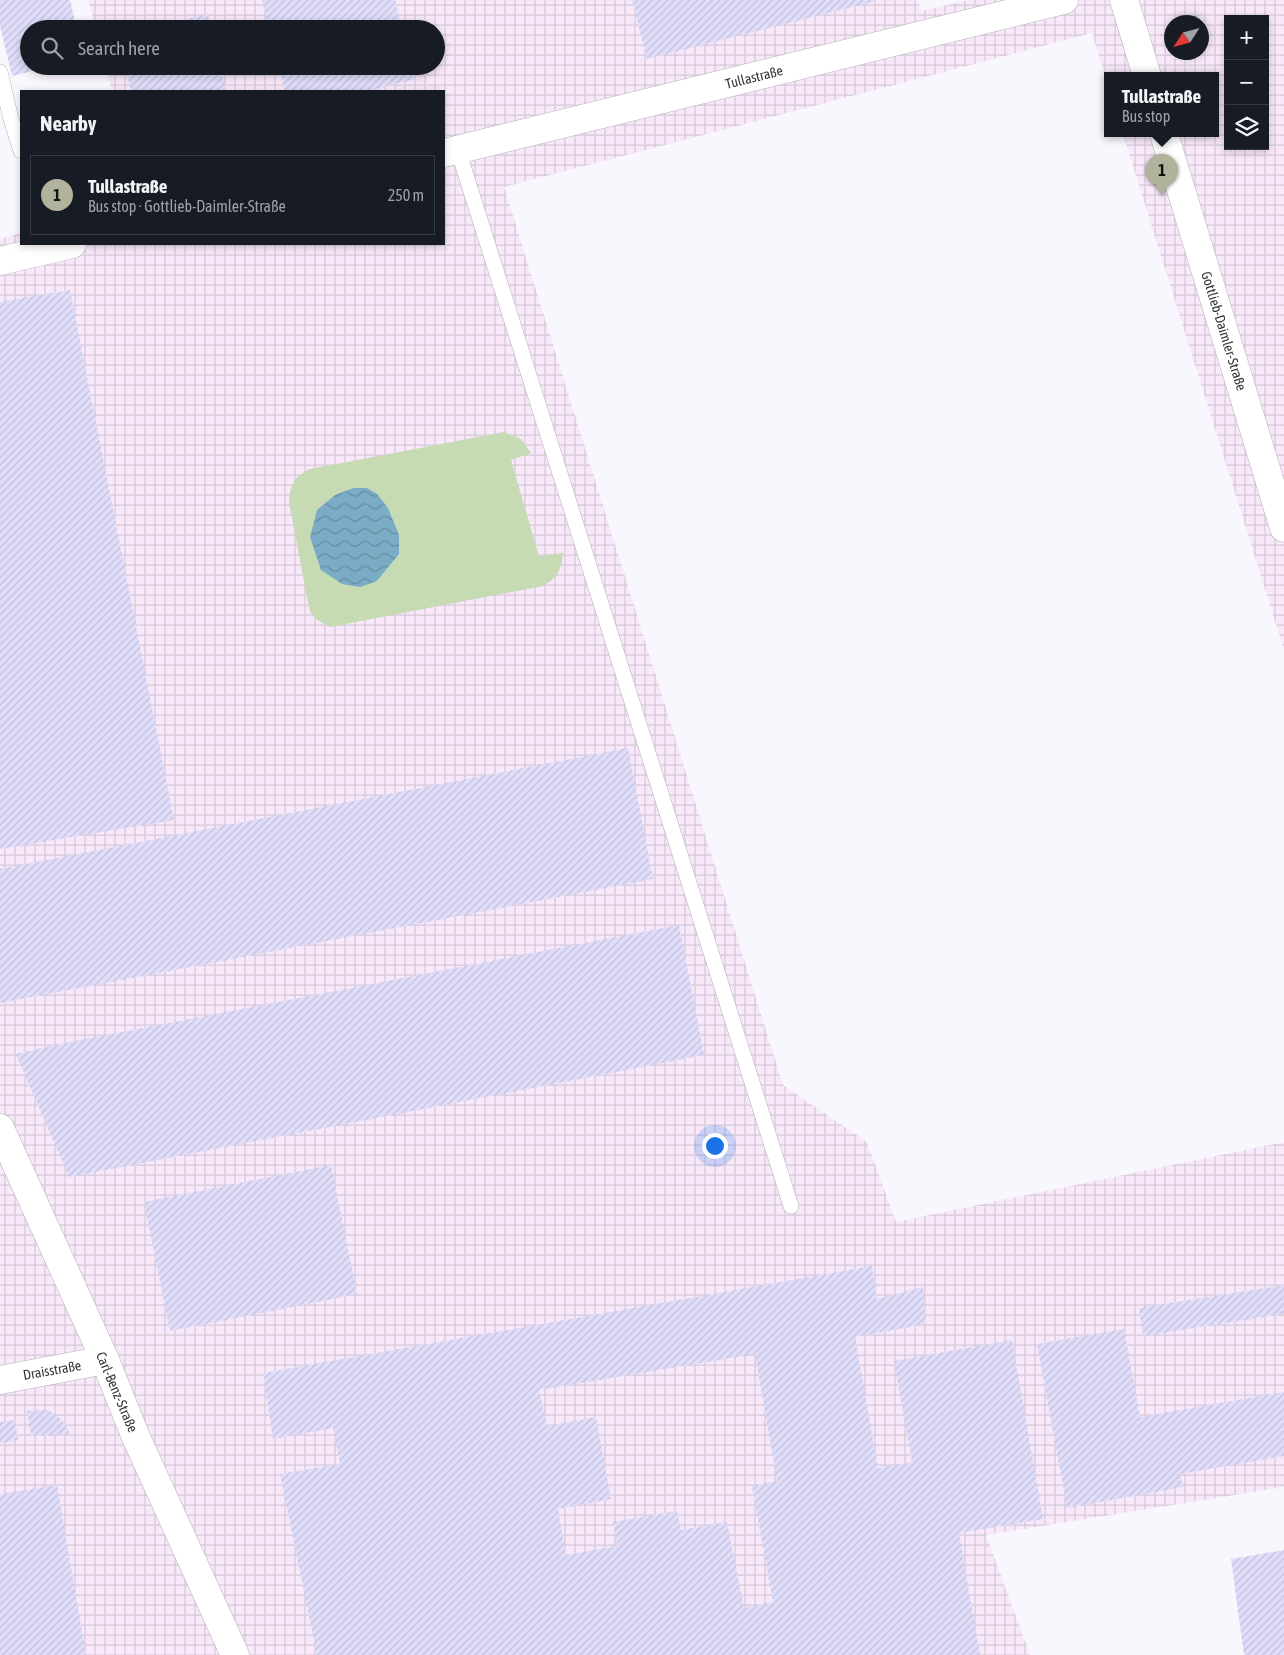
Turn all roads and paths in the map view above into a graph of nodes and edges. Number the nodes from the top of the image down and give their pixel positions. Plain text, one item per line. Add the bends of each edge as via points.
1 (1064, 0) edge
2 (1124, 0) edge
3 (0, 72) edge
4 (1146, 72) edge
5 (1165, 137) edge
6 (20, 149) edge
7 (451, 152) edge
8 (59, 245) edge
9 (0, 261) edge
10 (1284, 528) edge
11 (0, 1128) edge
12 (791, 1206) dead end
13 (105, 1360) junction
14 (0, 1380) edge
15 (235, 1655) edge

1 - 7 street, Tullastraße
2 - 4 street
3 - 6 lane
5 - 10 street, Gottlieb-Daimler-Straße
7 - 12 lane
8 - 9 street
11 - 13 street, Carl-Benz-Straße
13 - 14 street, Draisstraße
13 - 15 street, Carl-Benz-Straße via 135,1435

